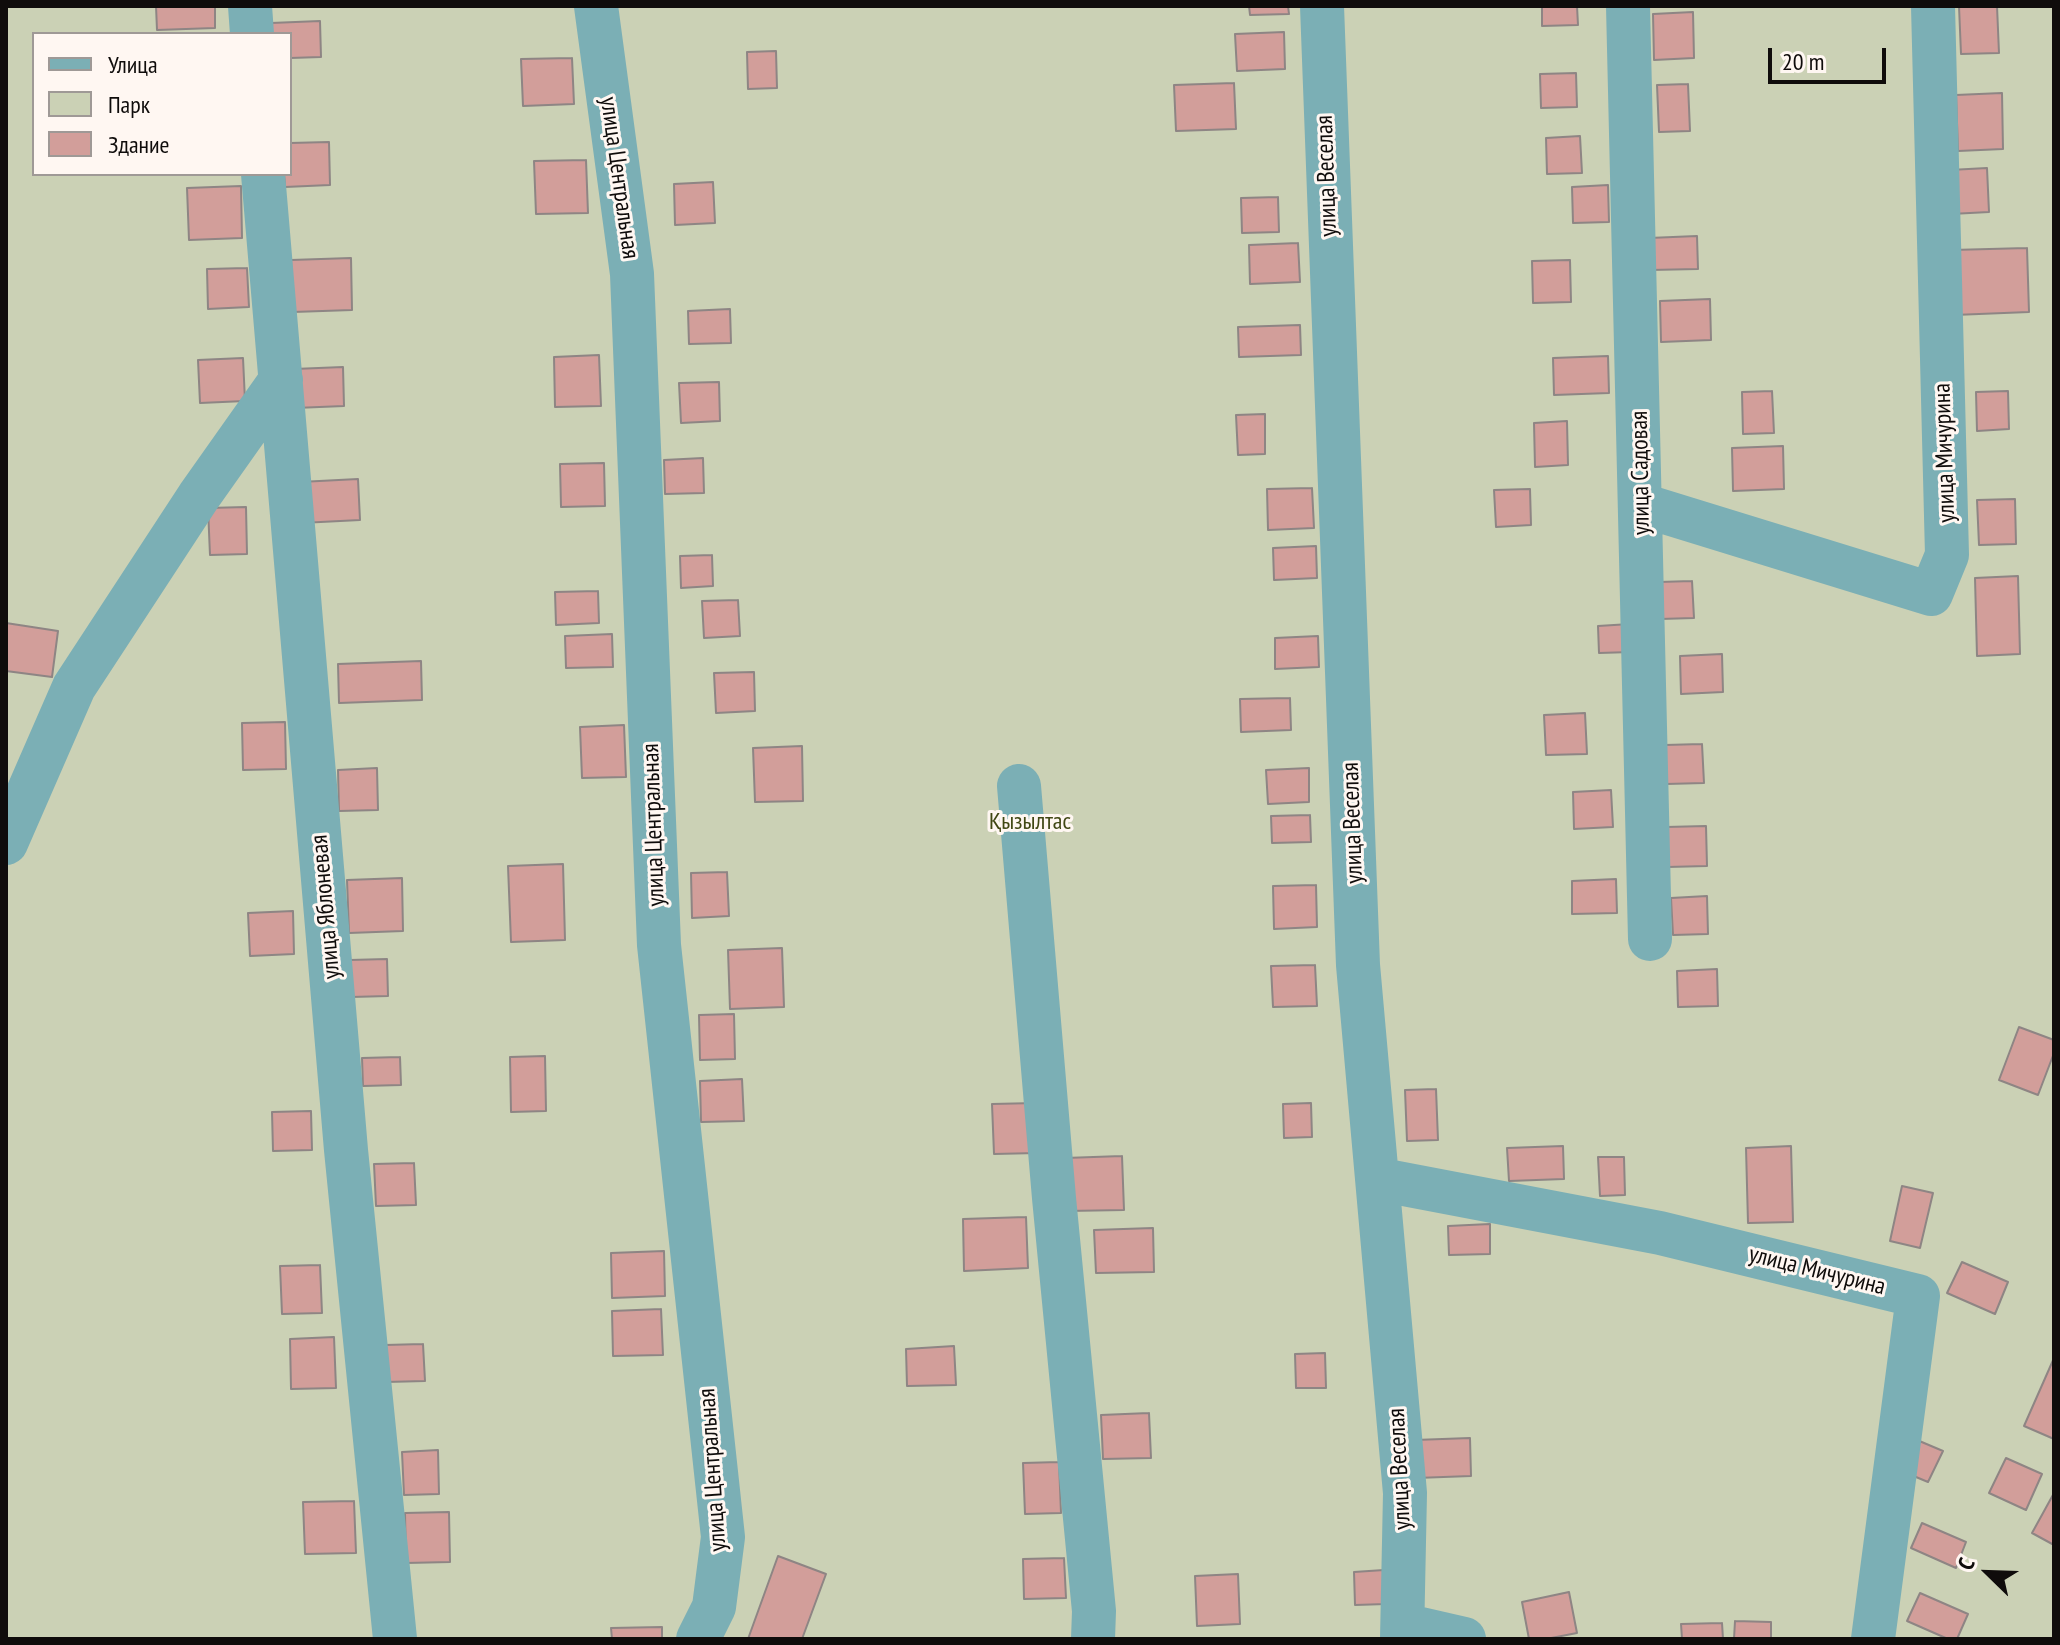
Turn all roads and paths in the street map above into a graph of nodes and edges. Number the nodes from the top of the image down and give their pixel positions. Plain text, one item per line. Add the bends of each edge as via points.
1 (250, 6) edge
2 (596, 6) edge
3 (1322, 6) edge
4 (1628, 6) edge
5 (1933, 6) edge
6 (252, 32) edge
7 (263, 176) edge
8 (281, 380) junction
9 (1642, 505) junction
10 (1019, 786) dead end
11 (6, 843) edge
12 (1650, 939) dead end
13 (1377, 1179) junction
14 (1402, 1632) edge
15 (395, 1639) edge
16 (698, 1639) edge
17 (1093, 1639) edge
18 (1464, 1639) edge
19 (1873, 1639) edge

1 - 6 street
2 - 16 street, улица Центральная via 632,274 659,945 723,1537 714,1607
3 - 13 street, улица Веселая via 1358,949
4 - 9 street, улица Садовая
5 - 9 street, улица Мичурина via 1947,555 1931,594
7 - 8 street, улица Яблоневая
8 - 11 street via 74,687
8 - 15 street, улица Яблоневая via 346,1150
9 - 12 street, улица Садовая
10 - 17 street
13 - 14 street, улица Веселая via 1405,1493
13 - 19 street, улица Мичурина via 1660,1233 1918,1296
14 - 18 street

